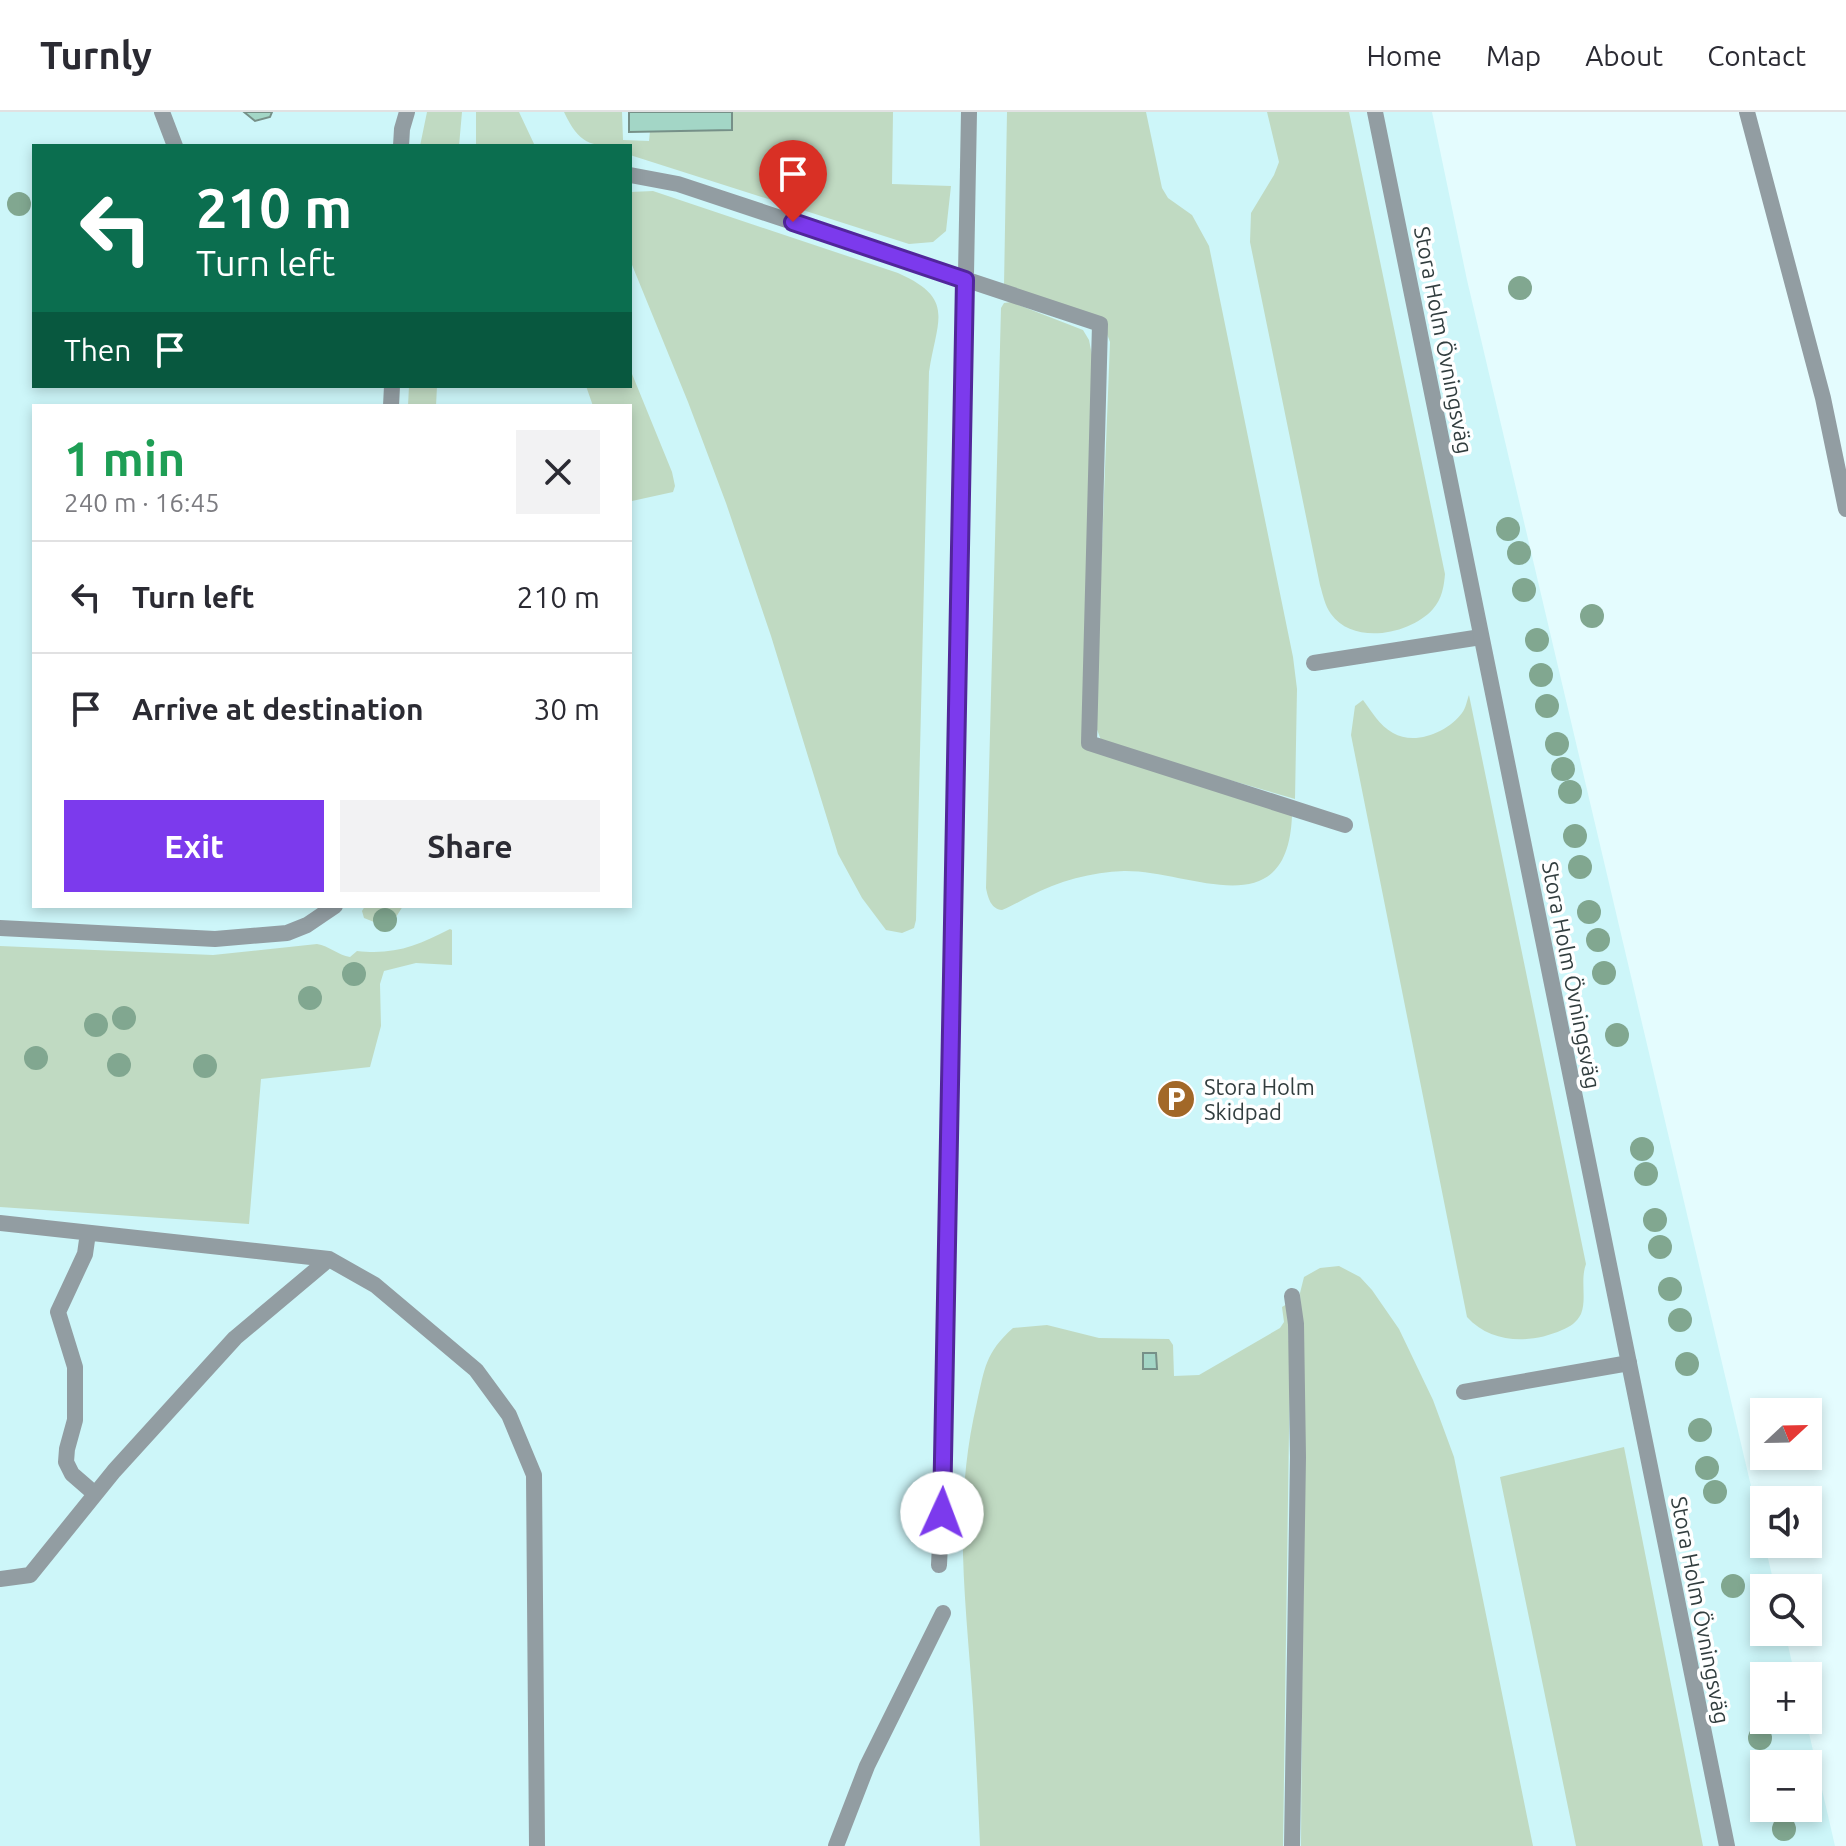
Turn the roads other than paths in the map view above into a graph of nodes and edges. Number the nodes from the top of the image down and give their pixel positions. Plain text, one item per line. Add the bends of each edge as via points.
1 (162, 112) edge
2 (407, 112) edge
3 (969, 112) edge
4 (1375, 112) edge
5 (1747, 112) edge
6 (174, 144) edge
7 (401, 144) edge
8 (632, 175) edge
9 (965, 280) junction
10 (1846, 509) edge
11 (1481, 637) junction
12 (1314, 663) dead end
13 (1345, 825) dead end
14 (332, 908) edge
15 (0, 928) edge
16 (0, 1223) edge
17 (88, 1233) junction
18 (329, 1259) junction
19 (1292, 1296) dead end
20 (1629, 1363) junction
21 (1464, 1392) dead end
22 (95, 1494) junction
23 (939, 1565) dead end
24 (0, 1579) edge
25 (943, 1613) dead end
26 (537, 1846) edge
27 (836, 1846) edge
28 (1292, 1846) edge
29 (1727, 1846) edge

1 - 6 street
2 - 7 street
3 - 9 street
4 - 11 street, Stora Holm Övningsväg
5 - 10 street via 1823,398
8 - 9 street via 678,184
9 - 13 street via 1100,324 1089,743
9 - 23 street
11 - 12 street
11 - 20 street, Stora Holm Övningsväg
14 - 15 street via 287,933 215,939
16 - 17 street
17 - 18 street
17 - 22 street via 85,1254 58,1312 75,1367 75,1420 66,1462
18 - 22 street via 235,1338
18 - 26 street via 375,1285 476,1370 509,1415 534,1475
19 - 28 street via 1298,1457
20 - 21 street
20 - 29 street, Stora Holm Övningsväg
22 - 24 street via 30,1575
25 - 27 street via 867,1766

